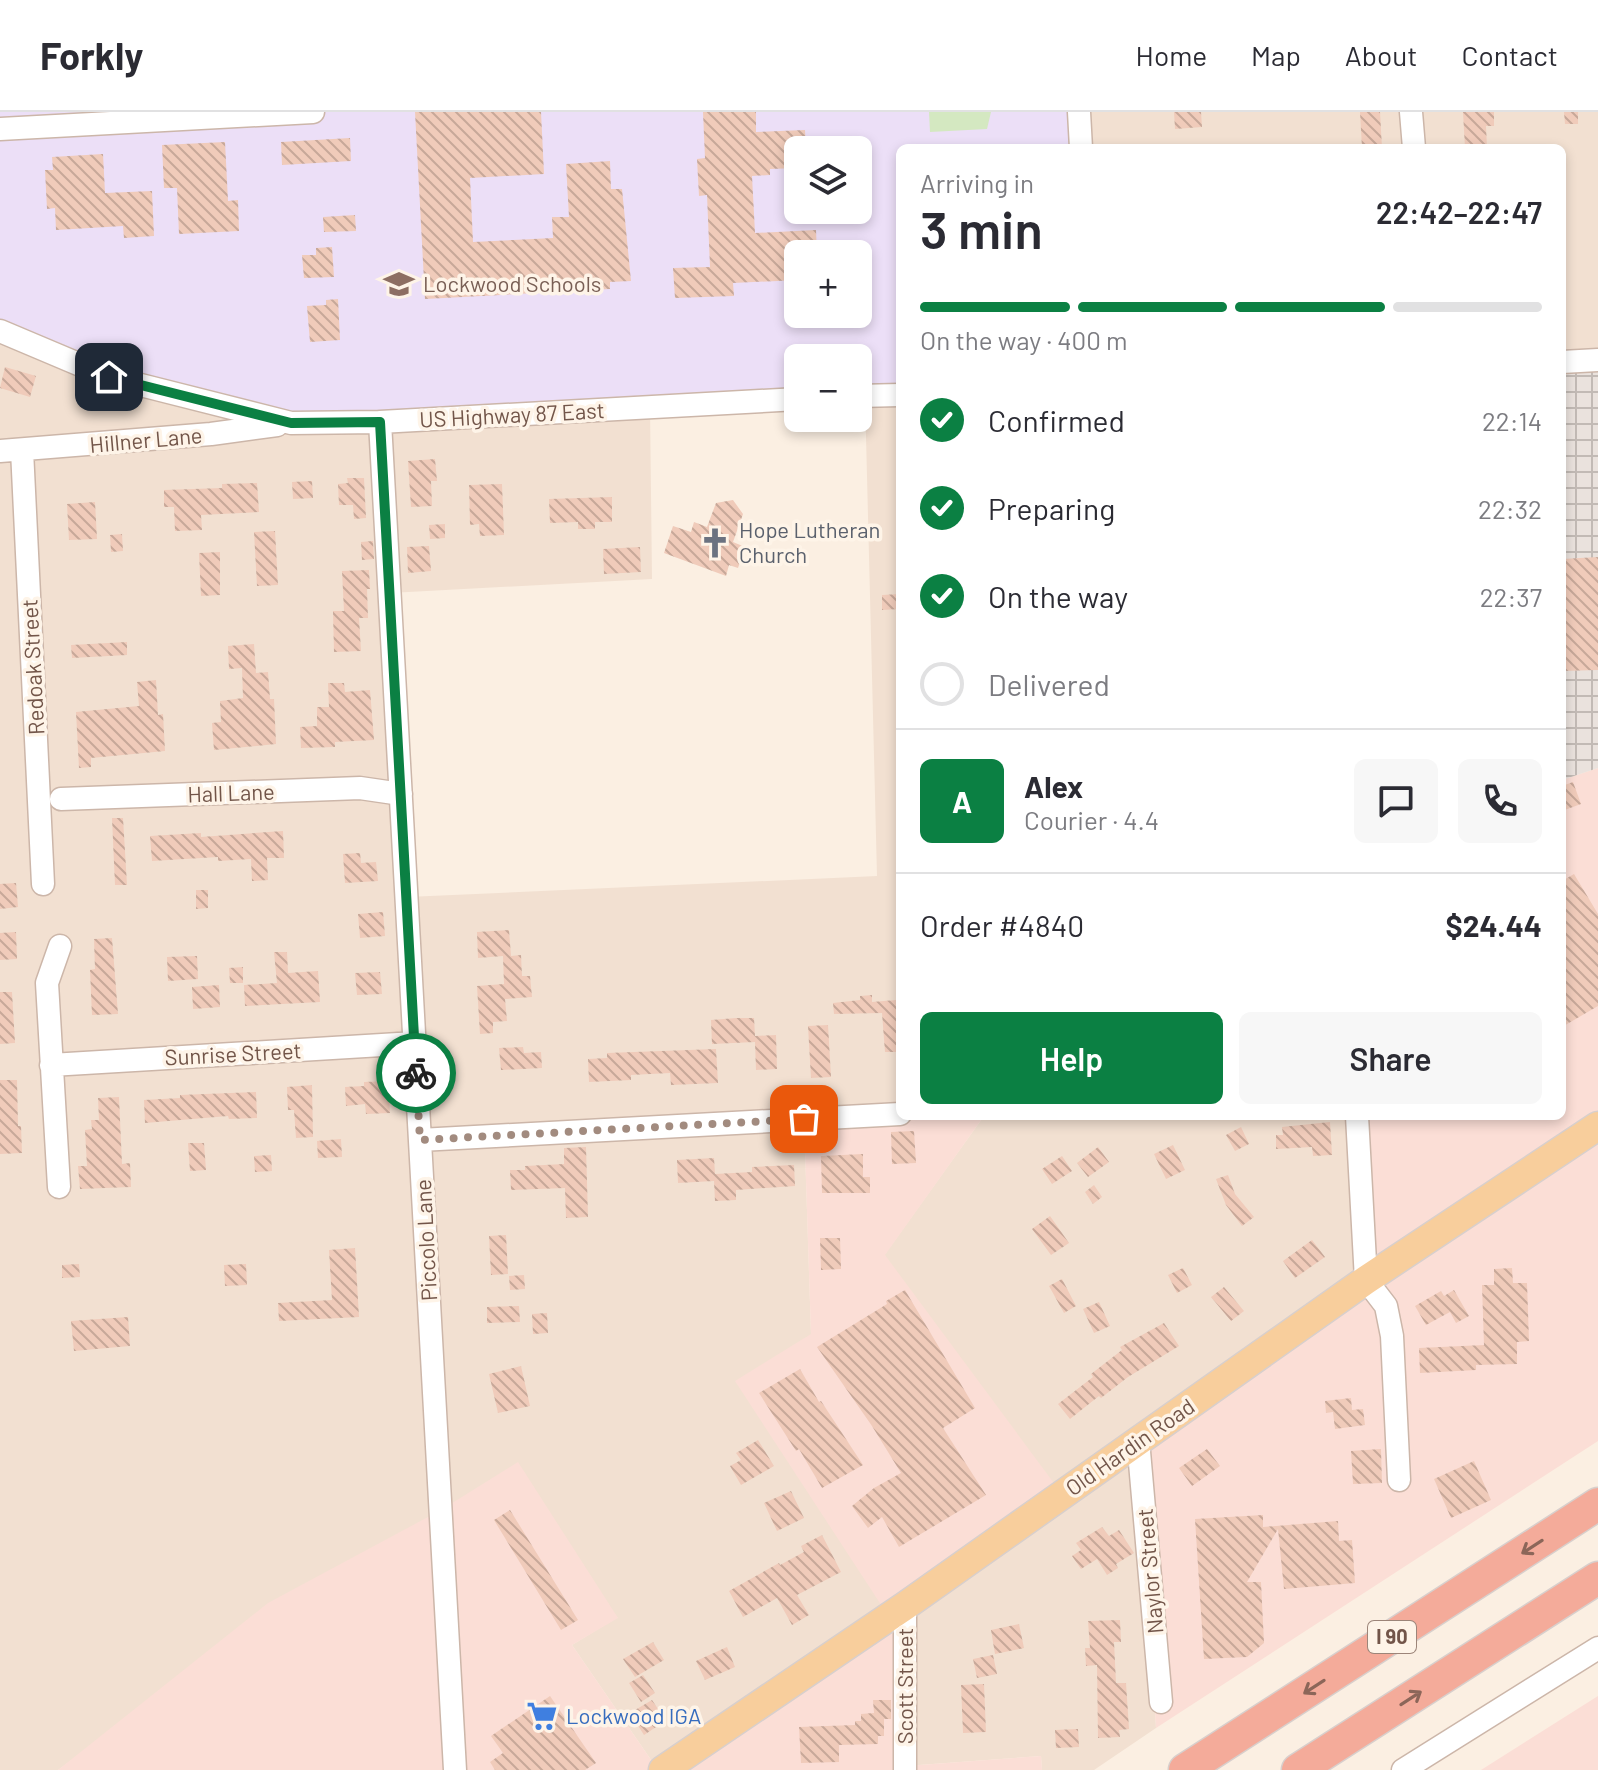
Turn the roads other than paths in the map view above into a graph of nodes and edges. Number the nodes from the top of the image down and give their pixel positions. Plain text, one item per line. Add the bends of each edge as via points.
1 (313, 112) edge
2 (1079, 112) edge
3 (1411, 112) edge
4 (172, 116) edge
5 (0, 129) edge
6 (1081, 144) edge
7 (1414, 144) edge
8 (0, 331) edge
9 (1598, 360) edge
10 (1566, 362) edge
11 (896, 395) edge
12 (872, 396) edge
13 (784, 400) edge
14 (380, 422) junction
15 (291, 423) junction
16 (11, 450) edge
17 (401, 794) junction
18 (61, 799) dead end
19 (43, 884) dead end
20 (60, 946) dead end
21 (415, 1043) junction
22 (51, 1065) junction
23 (896, 1114) edge
24 (1357, 1120) edge
25 (1598, 1126) edge
26 (420, 1140) junction
27 (59, 1187) dead end
28 (1366, 1280) junction
29 (1138, 1440) junction
30 (1399, 1480) dead end
31 (1598, 1504) edge
32 (1598, 1578) edge
33 (905, 1606) junction
34 (1598, 1648) edge
35 (1161, 1702) dead end
36 (905, 1768) edge
37 (455, 1770) edge
38 (663, 1770) edge
39 (1185, 1770) edge
40 (1298, 1770) edge
41 (1403, 1770) edge

1 - 4 street
2 - 6 street
3 - 7 street
4 - 5 street
8 - 15 street, US Highway 87 East via 109,377
9 - 10 street
11 - 12 street
13 - 14 street, US Highway 87 East
14 - 15 street, US Highway 87 East
14 - 17 street, Piccolo Lane
15 - 16 street, Hillner Lane
16 - 19 street, Redoak Street
17 - 18 street, Hall Lane via 360,788
17 - 21 street, Piccolo Lane
20 - 22 street via 47,983
21 - 22 street, Sunrise Street
21 - 26 street, Piccolo Lane
22 - 27 street
23 - 26 street
24 - 28 street
25 - 28 main road, Old Hardin Road
26 - 37 street, Piccolo Lane
28 - 29 main road, Old Hardin Road
28 - 30 street via 1386,1306 1392,1336
29 - 33 main road, Old Hardin Road
29 - 35 street, Naylor Street
31 -> 39 highway, I 90
40 -> 32 highway
33 - 36 street, Scott Street
33 - 38 main road, Old Hardin Road
34 - 41 street

